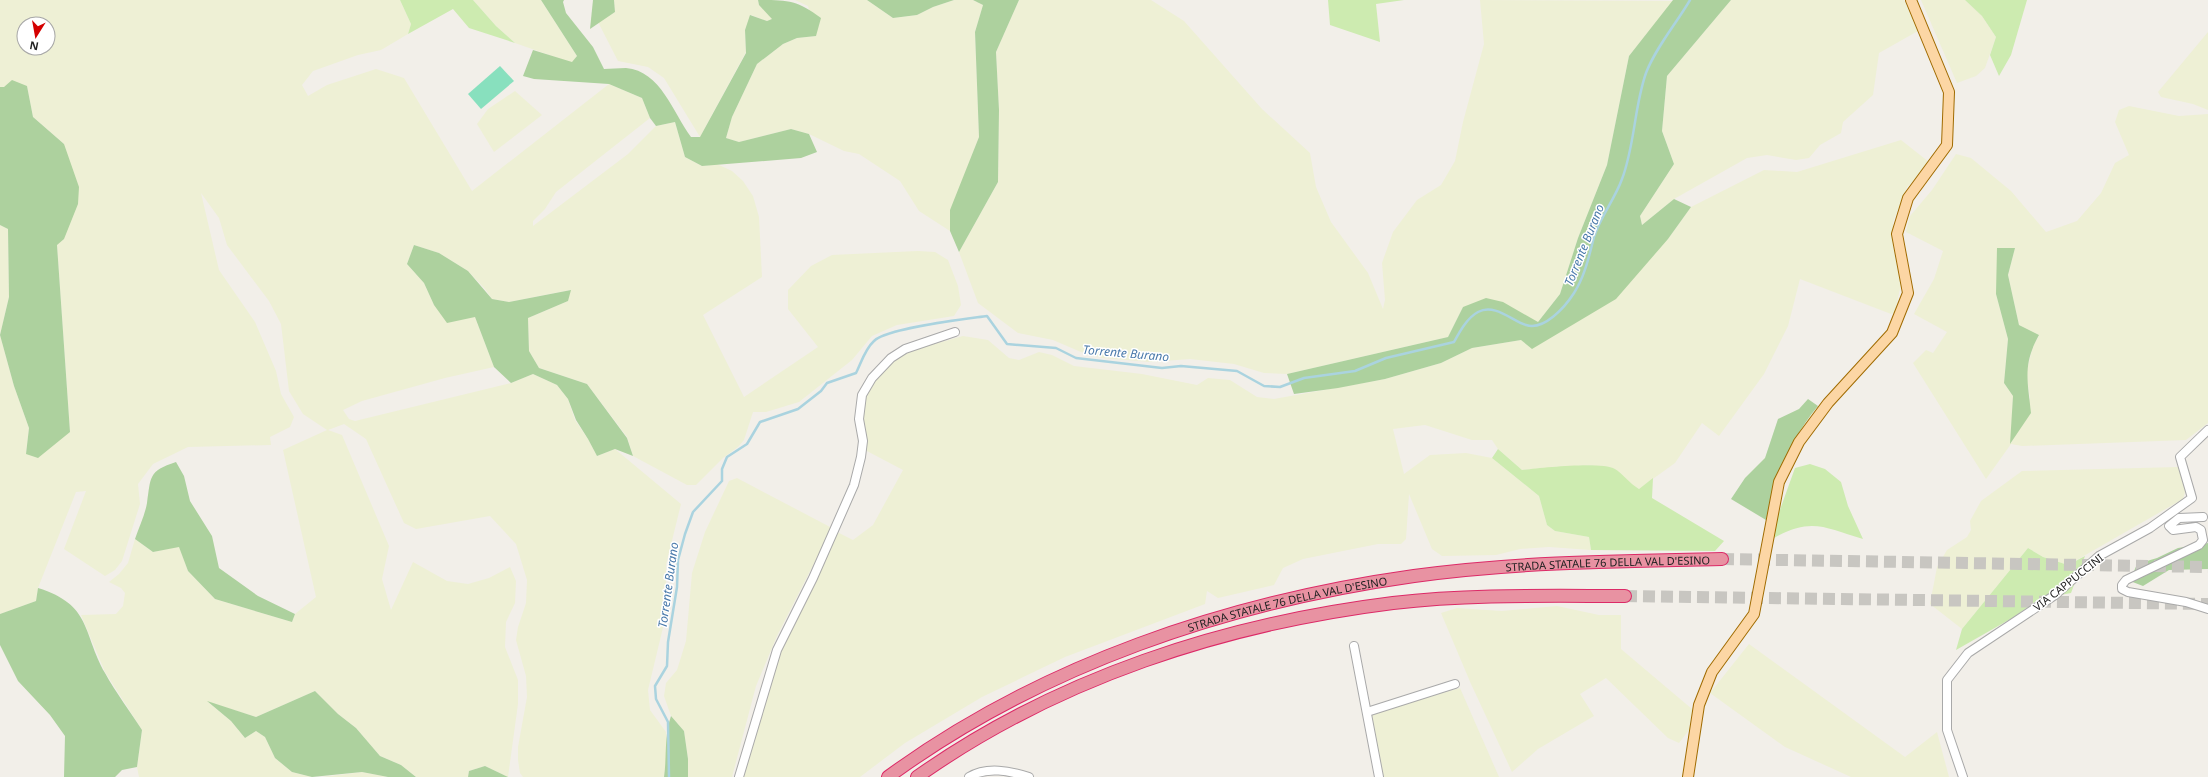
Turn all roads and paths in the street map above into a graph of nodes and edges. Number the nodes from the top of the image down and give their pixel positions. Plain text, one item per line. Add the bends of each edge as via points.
1 (1911, 0) edge
2 (955, 332) dead end
3 (2208, 430) edge
4 (2203, 517) dead end
5 (1722, 559) tunnel mouth
6 (1625, 596) tunnel mouth
7 (2208, 609) edge
8 (1354, 646) dead end
9 (1456, 684) dead end
10 (1367, 712) junction
11 (739, 777) edge
12 (888, 777) edge
13 (917, 777) edge
14 (969, 777) edge
15 (1029, 777) edge
16 (1379, 777) edge
17 (1688, 777) edge
18 (1963, 777) edge

1 - 17 main road via 1949,92 1947,145 1908,198 1897,234 1908,293 1892,333 1828,403 1799,442 1780,482 1754,614 1712,672 1699,705
2 - 11 street via 905,349 891,358 872,378 862,395 859,419 863,441 854,485 778,650
3 - 18 street, VIA CAPPUCCINI via 2180,457 2192,498 2150,528 2099,556 2055,595 1968,653 1947,680 1947,730
4 - 7 street via 2179,518 2169,526 2173,530 2196,527 2201,530 2203,540 2199,545 2126,580 2122,589
5 - 12 highway, STRADA STATALE 76 DELLA VAL D'ESINO via 1633,560 1474,570 1354,585 1262,606 1172,632 1083,667 1026,694 941,741
6 - 13 highway, STRADA STATALE 76 DELLA VAL D'ESINO via 1447,598 1394,603 1260,626 1181,648 1058,696 988,732
8 - 10 street
9 - 10 street
10 - 16 street
14 - 15 street via 977,772 993,770 1014,772

